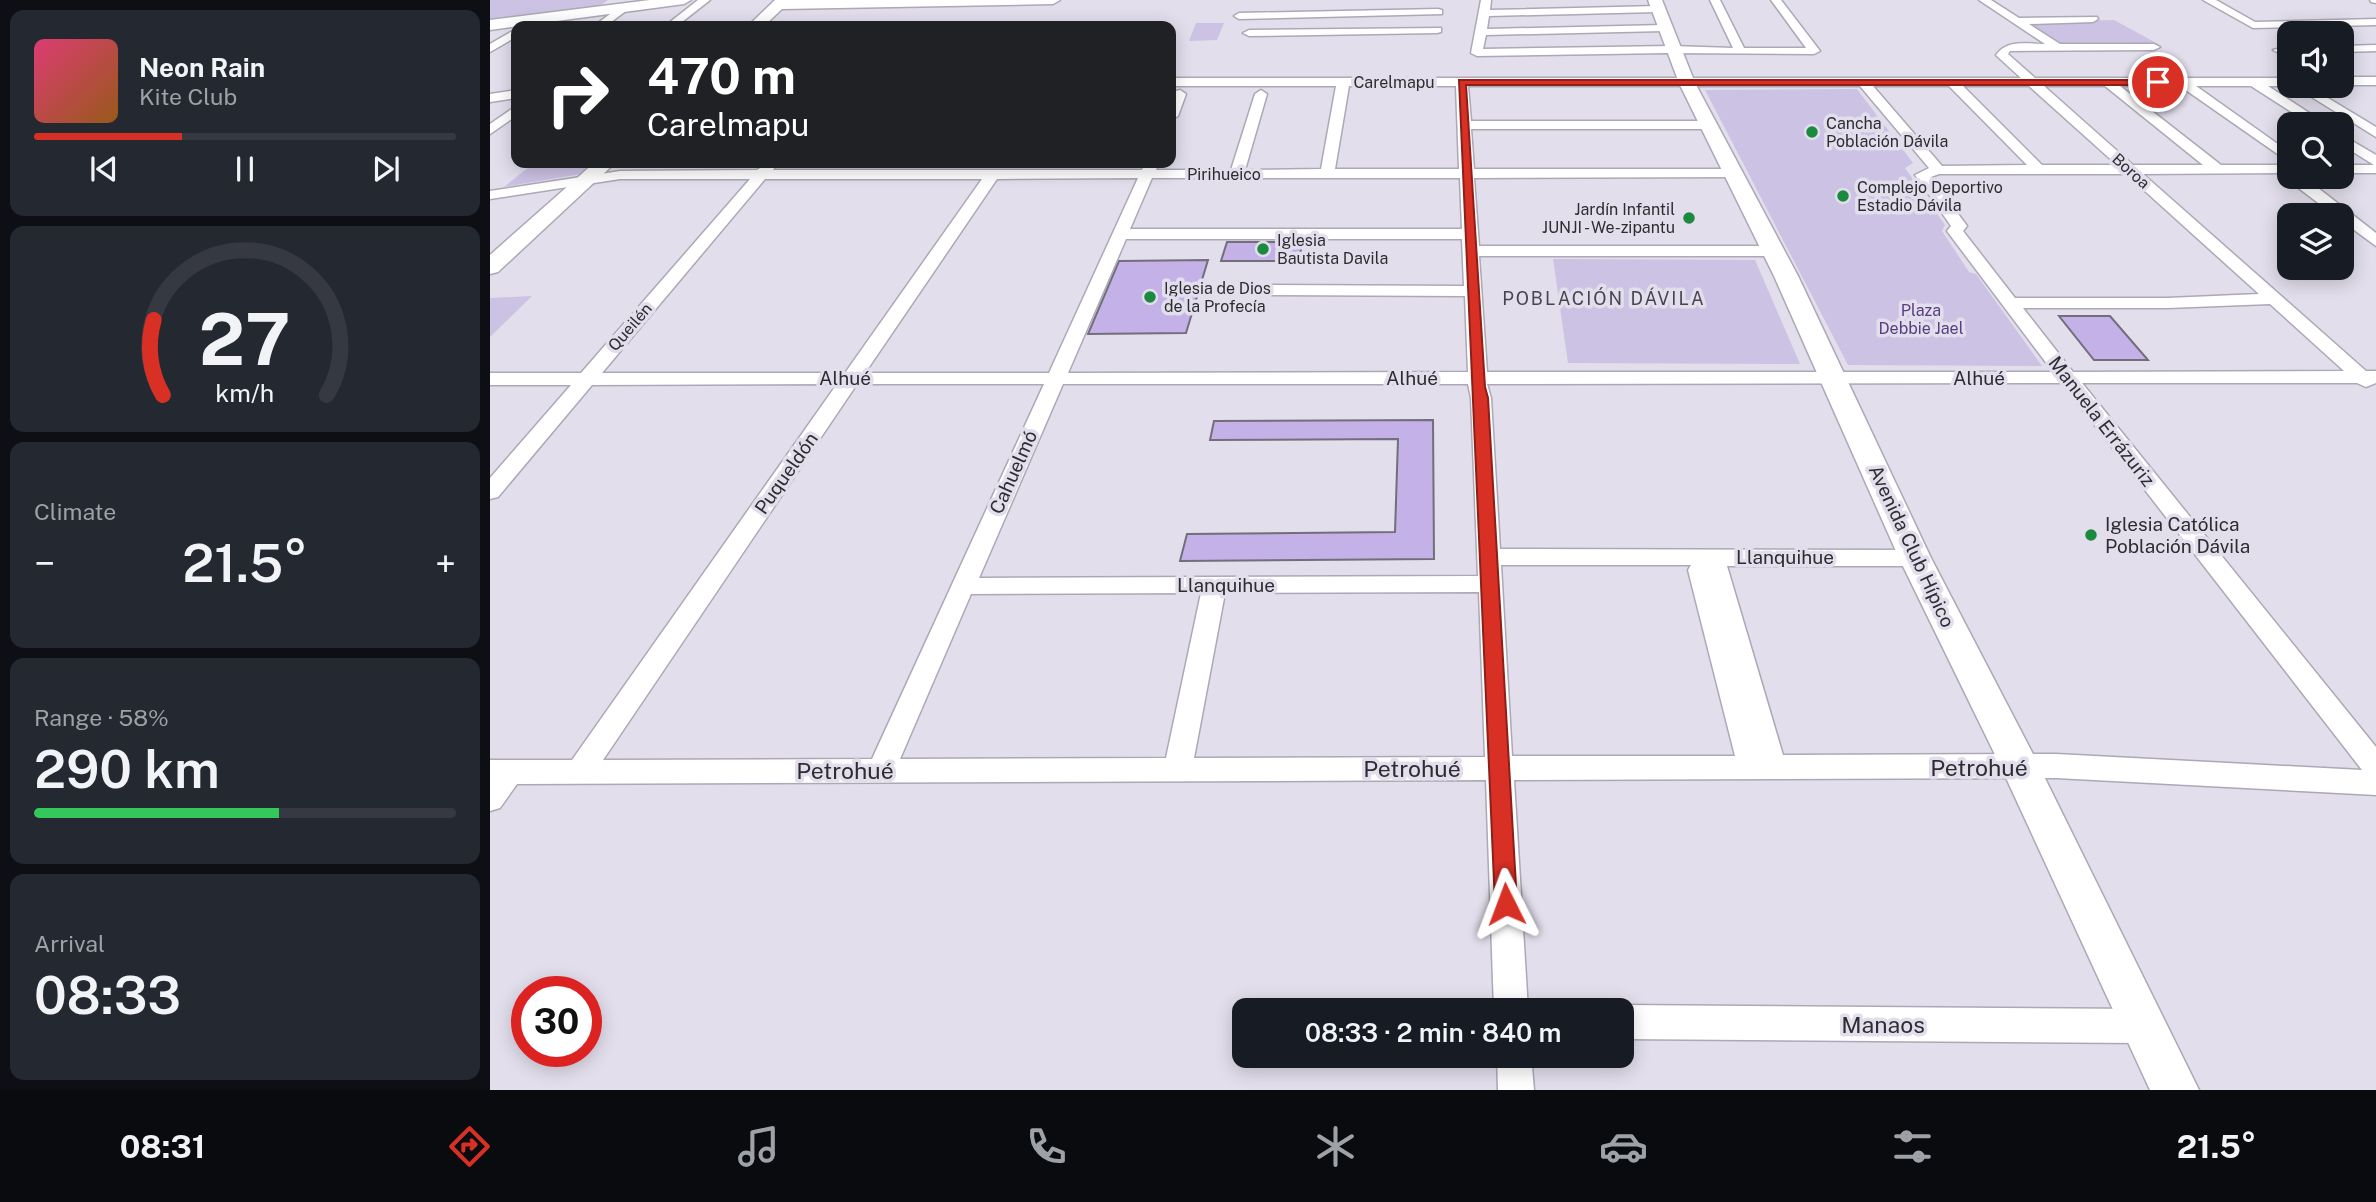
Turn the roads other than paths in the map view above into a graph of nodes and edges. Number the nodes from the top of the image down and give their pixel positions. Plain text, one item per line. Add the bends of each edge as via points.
1 (684, 0) edge
2 (705, 0) edge
3 (1053, 0) edge
4 (1295, 0) edge
5 (1486, 0) edge
6 (1715, 0) edge
7 (1776, 0) edge
8 (1984, 0) edge
9 (2206, 0) edge
10 (951, 1) edge
11 (782, 2) edge
12 (1656, 4) edge
13 (1406, 6) edge
14 (626, 7) junction
15 (1438, 12) dead end
16 (1484, 13) junction
17 (1292, 15) junction
18 (1239, 16) dead end
19 (2093, 19) dead end
20 (543, 21) edge
21 (606, 21) edge
22 (677, 21) edge
23 (761, 21) edge
24 (2017, 21) junction
25 (2376, 22) edge
26 (511, 24) edge
27 (2256, 24) junction
28 (490, 25) edge
29 (1664, 28) junction
30 (1408, 30) junction
31 (1437, 30) dead end
32 (1481, 32) junction
33 (1250, 33) dead end
34 (1290, 33) junction
35 (2277, 34) edge
36 (511, 35) edge
37 (2058, 47) junction
38 (2154, 47) dead end
39 (2376, 48) edge
40 (490, 49) edge
41 (2354, 49) edge
42 (1672, 50) junction
43 (1740, 51) junction
44 (2354, 81) edge
45 (1176, 82) edge
46 (1343, 82) junction
47 (1462, 82) junction
48 (2032, 82) junction
49 (2108, 82) junction
50 (2183, 82) junction
51 (2254, 82) junction
52 (2277, 82) edge
53 (2374, 82) edge
54 (1687, 83) junction
55 (1864, 83) junction
56 (1953, 83) junction
57 (511, 88) edge
58 (1180, 94) dead end
59 (1261, 94) dead end
60 (511, 95) edge
61 (493, 97) edge
62 (2319, 98) edge
63 (1176, 104) edge
64 (2300, 112) edge
65 (511, 114) edge
66 (1464, 125) junction
67 (1709, 125) junction
68 (490, 130) edge
69 (2376, 133) edge
70 (2354, 147) edge
71 (2277, 160) edge
72 (2376, 161) edge
73 (599, 168) edge
74 (871, 168) edge
75 (1150, 168) edge
76 (766, 169) edge
77 (964, 169) edge
78 (1054, 169) edge
79 (2038, 169) junction
80 (2129, 169) junction
81 (2217, 169) junction
82 (2277, 169) edge
83 (2354, 169) edge
84 (2376, 169) edge
85 (1938, 170) junction
86 (1734, 173) junction
87 (866, 174) junction
88 (993, 174) junction
89 (1237, 174) junction
90 (1327, 174) junction
91 (1467, 174) junction
92 (588, 178) junction
93 (2314, 189) edge
94 (490, 195) edge
95 (1121, 234) junction
96 (2376, 241) edge
97 (1470, 242) junction
98 (1774, 251) junction
99 (490, 267) edge
100 (1269, 290) dead end
101 (1473, 291) junction
102 (2274, 299) junction
103 (2011, 303) junction
104 (1055, 377) junction
105 (1835, 377) junction
106 (2067, 377) junction
107 (587, 378) junction
108 (852, 378) junction
109 (1478, 378) junction
110 (490, 379) edge
111 (2371, 381) edge
112 (490, 492) edge
113 (1487, 557) junction
114 (1705, 557) junction
115 (1915, 558) junction
116 (1489, 584) junction
117 (1215, 585) junction
118 (963, 586) junction
119 (1499, 767) junction
120 (1762, 767) junction
121 (2020, 767) junction
122 (2376, 767) edge
123 (1178, 769) junction
124 (881, 770) junction
125 (500, 772) edge
126 (579, 772) junction
127 (2376, 783) edge
128 (490, 799) edge
129 (1510, 998) edge
130 (1634, 1022) edge
131 (2144, 1026) junction
132 (1515, 1068) edge
133 (1516, 1090) edge
134 (2175, 1090) edge

1 - 14 street
2 - 22 street
3 - 10 street
4 - 17 street
5 - 16 street
6 - 43 street
7 - 43 street via 1814,51
8 - 24 street
9 - 27 street
10 - 11 street
11 - 23 street
12 - 16 street
12 - 29 street, Avenida Club Hípico
13 - 15 street
13 - 17 street
13 - 30 street
14 - 20 street
14 - 21 street
16 - 32 street
17 - 18 street
17 - 34 street
19 - 24 street
24 - 37 street
25 - 27 street
26 - 28 street
27 - 35 street
29 - 32 street
29 - 42 street, Avenida Club Hípico
30 - 31 street
30 - 34 street
32 - 42 street via 1477,53
33 - 34 street
36 - 40 street
37 - 38 street, Boroa
37 - 48 street, Boroa via 2002,51
39 - 41 street
42 - 43 street
42 - 54 street, Avenida Club Hípico
44 - 53 street
45 - 46 street, Carelmapu
46 - 47 street, Carelmapu
46 - 90 street
47 - 54 street, Carelmapu
47 - 66 street
48 - 49 street, Carelmapu
48 - 56 street, Carelmapu
48 - 80 street, Boroa
49 - 50 street, Carelmapu
49 - 81 street
50 - 51 street, Carelmapu
50 - 71 street
51 - 52 street, Carelmapu
51 - 64 street
54 - 55 street, Carelmapu
54 - 67 street, Avenida Club Hípico
55 - 56 street, Carelmapu
55 - 85 street
56 - 79 street
57 - 61 street
58 - 63 street
59 - 89 street
60 - 61 street
62 - 69 street
65 - 68 street
66 - 67 street
66 - 91 street
67 - 86 street, Avenida Club Hípico
70 - 72 street
73 - 92 street
74 - 87 street
75 - 78 street, Pirihueico
75 - 89 street, Pirihueico
75 - 95 street, Cahuelmó
76 - 87 street, Pirihueico
76 - 92 street, Pirihueico
76 - 107 street, Queilén
77 - 87 street, Pirihueico
77 - 88 street, Pirihueico
78 - 88 street, Pirihueico
79 - 80 street
79 - 85 street
80 - 81 street
80 - 102 street, Boroa
81 - 82 street
83 - 84 street
85 - 103 street, Manuela Errázuriz via 1925,172 1922,178
86 - 91 street, Pirihueico
86 - 98 street, Avenida Club Hípico
88 - 108 street, Puqueldón
89 - 90 street, Pirihueico
90 - 91 street, Pirihueico
91 - 97 street
92 - 94 street, Pirihueico
92 - 99 street
93 - 96 street
95 - 97 street
95 - 104 street, Cahuelmó
97 - 98 street
97 - 101 street
98 - 105 street, Avenida Club Hípico
100 - 101 street
101 - 109 street
102 - 103 street
102 - 111 street, Boroa
103 - 106 street, Manuela Errázuriz
104 - 108 street, Alhué
104 - 109 street, Alhué
104 - 118 street, Cahuelmó
105 - 106 street, Alhué
105 - 109 street, Alhué
105 - 115 street, Avenida Club Hípico
106 - 111 street, Alhué
106 - 122 street, Manuela Errázuriz
107 - 108 street, Alhué
107 - 110 street, Alhué
107 - 112 street, Queilén
108 - 126 street, Puqueldón
109 - 113 street
113 - 114 street, Llanquihue
113 - 116 street
114 - 115 street, Llanquihue
114 - 120 street
115 - 121 street, Avenida Club Hípico
116 - 117 street, Llanquihue
116 - 119 street
117 - 118 street, Llanquihue
117 - 123 street
118 - 124 street, Cahuelmó
119 - 120 street, Petrohué
119 - 123 street, Petrohué
119 - 129 street
120 - 121 street, Petrohué
121 - 127 street, Petrohué
121 - 131 street, Avenida Club Hípico
123 - 124 street, Petrohué
124 - 126 street, Petrohué
125 - 126 street, Petrohué
125 - 128 street
130 - 131 street, Manaos
131 - 134 street, Avenida Club Hípico
132 - 133 street

